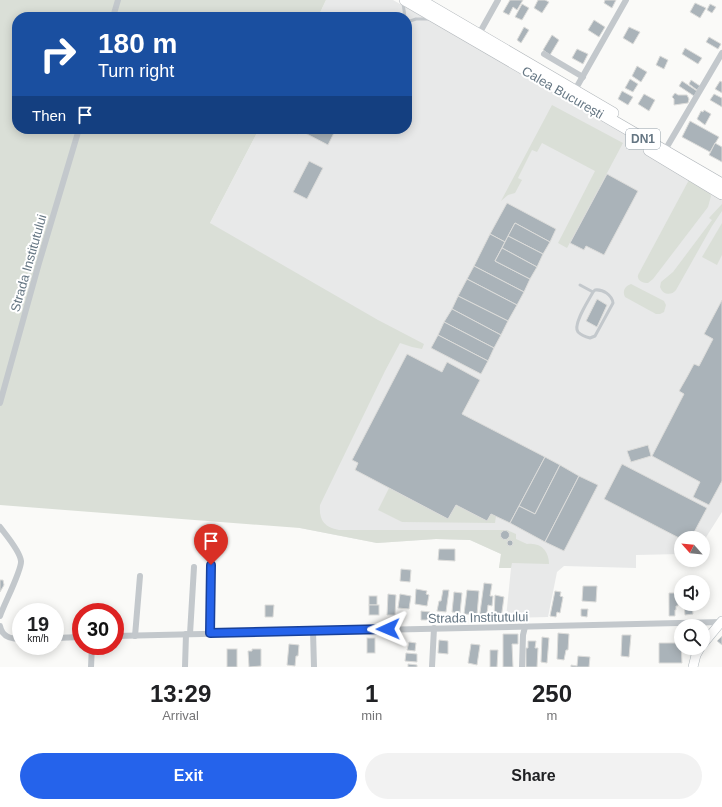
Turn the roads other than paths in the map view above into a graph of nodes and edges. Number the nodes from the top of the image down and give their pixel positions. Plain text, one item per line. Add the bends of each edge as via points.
1 (118, 0) edge
2 (401, 0) edge
3 (404, 0) edge
4 (420, 0) edge
5 (498, 0) edge
6 (626, 0) edge
7 (114, 12) edge
8 (404, 12) edge
9 (436, 18) junction
10 (412, 20) edge
11 (479, 34) junction
12 (722, 53) edge
13 (544, 54) dead end
14 (582, 76) junction
15 (572, 93) junction
16 (78, 134) edge
17 (668, 145) junction
18 (722, 177) edge
19 (722, 194) edge
20 (580, 285) dead end
21 (593, 292) junction
22 (0, 403) edge
23 (0, 527) edge
24 (211, 565) dead end
25 (194, 567) dead end
26 (140, 576) dead end
27 (0, 616) edge
28 (722, 622) edge
29 (0, 626) edge
30 (525, 627) junction
31 (434, 628) junction
32 (313, 631) junction
33 (210, 633) junction
34 (188, 634) junction
35 (124, 636) edge
36 (135, 636) junction
37 (710, 636) edge
38 (12, 639) edge
39 (92, 655) edge
40 (696, 655) edge
41 (92, 667) edge
42 (185, 667) edge
43 (314, 667) edge
44 (432, 667) edge
45 (522, 667) edge
46 (693, 667) edge

1 - 7 street
2 - 8 lane
3 - 9 highway, Calea București / DN1
4 - 11 highway, Calea București / DN1
5 - 11 street
6 - 14 street
9 - 10 lane
9 - 15 highway, Calea București / DN1
11 - 15 highway, Calea București / DN1
12 - 17 street
13 - 14 street
14 - 15 street
15 - 17 highway, Calea București / DN1
15 - 18 highway, Calea București / DN1
15 - 19 highway via 584,109
16 - 22 street, Strada Institutului
17 - 18 highway, Calea București / DN1
20 - 21 lane
21 - 21 lane via 577,327 580,334 591,338 595,336 613,303 609,295 598,289
23 - 27 street via 21,561
24 - 33 street
25 - 34 street
26 - 36 street
28 - 30 street, Strada Institutului
28 - 37 main road
29 - 38 street via 5,636
30 - 31 street, Strada Institutului
30 - 45 street
31 - 32 street, Strada Institutului
31 - 44 street
32 - 33 street, Strada Institutului
32 - 43 street
33 - 34 street, Strada Institutului
34 - 36 street, Strada Institutului
34 - 42 street
35 - 36 street, Strada Institutului
39 - 41 street
40 - 46 main road

